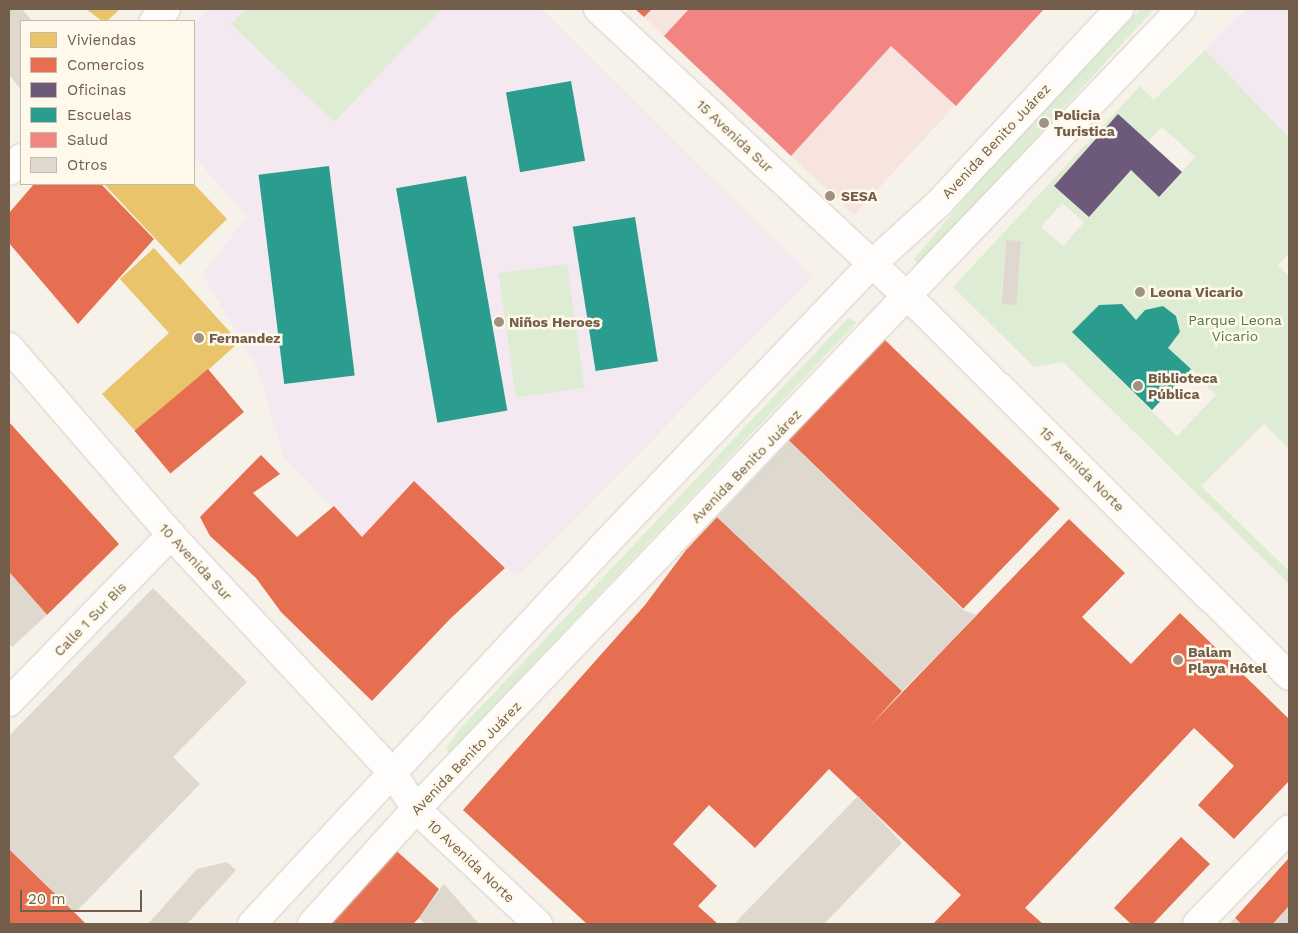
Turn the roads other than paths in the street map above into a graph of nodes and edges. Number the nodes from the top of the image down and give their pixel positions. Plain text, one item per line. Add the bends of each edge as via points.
1 (166, 9) edge
2 (598, 9) edge
3 (1119, 9) edge
4 (1181, 9) edge
5 (155, 20) edge
6 (20, 159) edge
7 (9, 171) edge
8 (872, 264) junction
9 (906, 297) junction
10 (9, 347) edge
11 (171, 535) junction
12 (1289, 676) edge
13 (9, 702) edge
14 (391, 771) junction
15 (416, 809) junction
16 (1289, 830) edge
17 (252, 924) edge
18 (312, 924) edge
19 (538, 924) edge
20 (1197, 924) edge

1 - 5 street
2 - 8 street, 15 Avenida Sur
3 - 8 street, Avenida Benito Juárez via 939,203
4 - 9 street, Avenida Benito Juárez
6 - 7 street
8 - 9 street, 15 Avenida Norte
8 - 14 street, Avenida Benito Juárez
9 - 12 street, 15 Avenida Norte
9 - 15 street, Avenida Benito Juárez
10 - 11 street, 10 Avenida Sur
11 - 13 street, Calle 1 Sur Bis
11 - 14 street, 10 Avenida Sur
14 - 15 street, 10 Avenida Norte
14 - 17 street, Avenida Benito Juárez
15 - 18 street, Avenida Benito Juárez
15 - 19 street, 10 Avenida Norte
16 - 20 street

